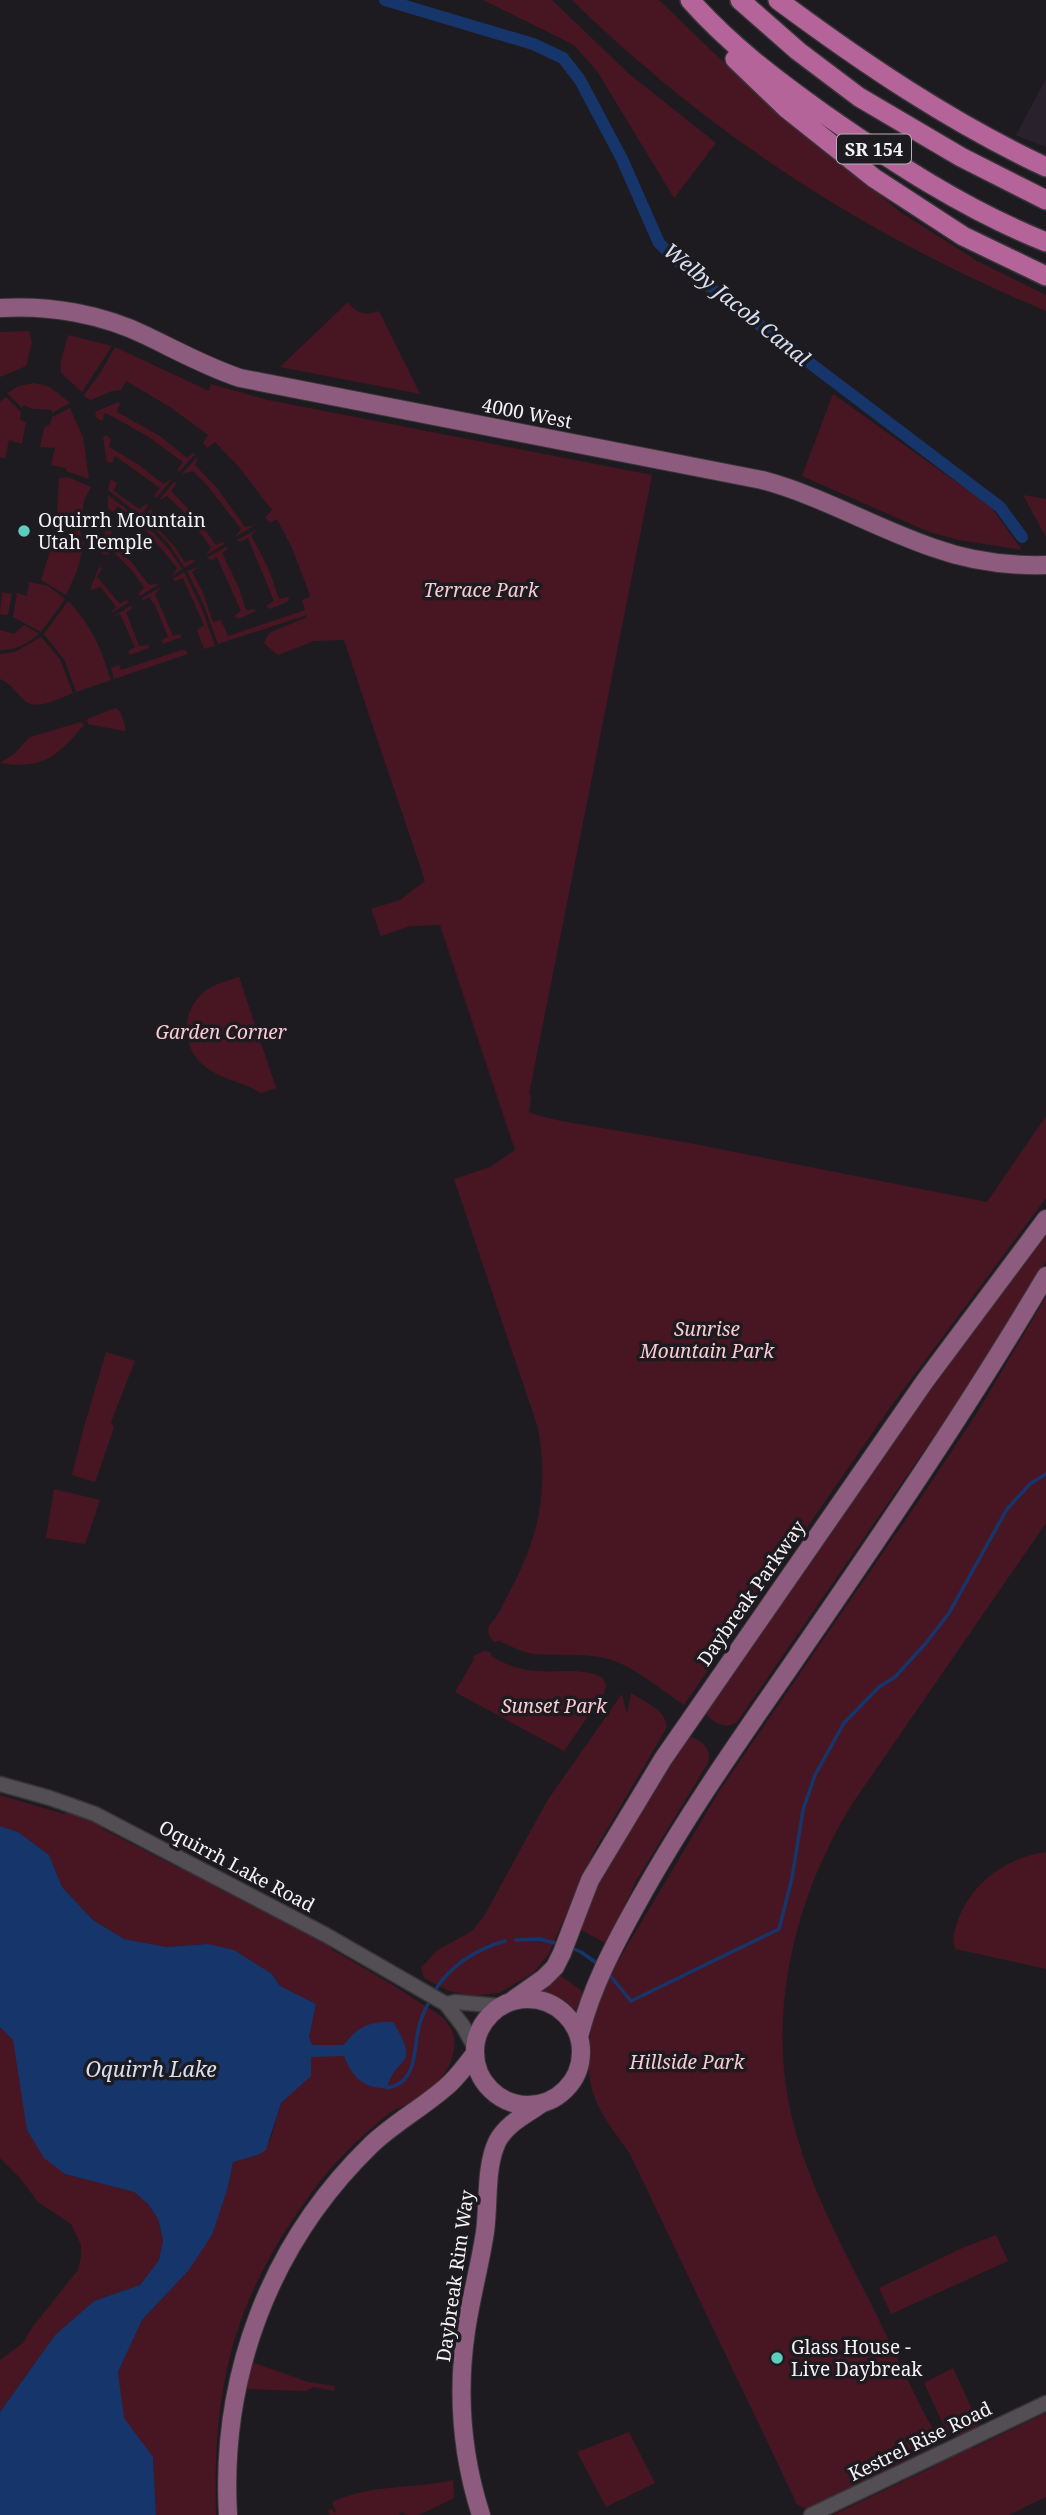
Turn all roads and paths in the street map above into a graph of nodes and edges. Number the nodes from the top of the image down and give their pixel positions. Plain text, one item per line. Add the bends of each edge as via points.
1 (690, 0) edge
2 (740, 0) edge
3 (778, 0) edge
4 (718, 31) junction
5 (1046, 167) edge
6 (1046, 200) edge
7 (1046, 242) edge
8 (1046, 276) edge
9 (0, 308) edge
10 (1046, 565) edge
11 (1046, 1219) edge
12 (1046, 1276) edge
13 (0, 1784) edge
14 (506, 2003) junction
15 (446, 2004) junction
16 (579, 2037) junction
17 (474, 2050) junction
18 (541, 2104) junction
19 (1046, 2403) edge
20 (228, 2515) edge
21 (481, 2515) edge
22 (811, 2515) edge

1 - 4 highway, SR 154
2 - 6 highway, SR 154 via 859,97
3 - 5 highway via 915,96
4 - 7 highway, SR 154 via 810,104 918,178
4 - 8 highway via 738,63 761,86 865,171 963,236
9 - 10 main road, 4000 West via 45,308 99,318 240,378 762,480 946,552 993,562
11 - 14 main road, Daybreak Parkway via 925,1381 676,1739 601,1859 559,1960 544,1978
12 - 16 main road via 933,1458 705,1791 653,1875 591,1995
13 - 15 street, Oquirrh Lake Road via 87,1811 121,1827
14 - 15 street
14 - 16 main road via 536,1999 555,2006 570,2019
14 - 17 main road via 485,2019
15 - 17 street, Oquirrh Lake Road
16 - 18 main road via 580,2065 572,2081 561,2094
17 - 18 main road via 479,2075 492,2092 510,2102
17 - 20 main road via 449,2085 396,2123 355,2161 316,2208 282,2262 252,2328 239,2374 228,2445
18 - 21 main road, Daybreak Rim Way via 505,2131 494,2151 483,2247 466,2330 461,2389 464,2434
19 - 22 street, Kestrel Rise Road

